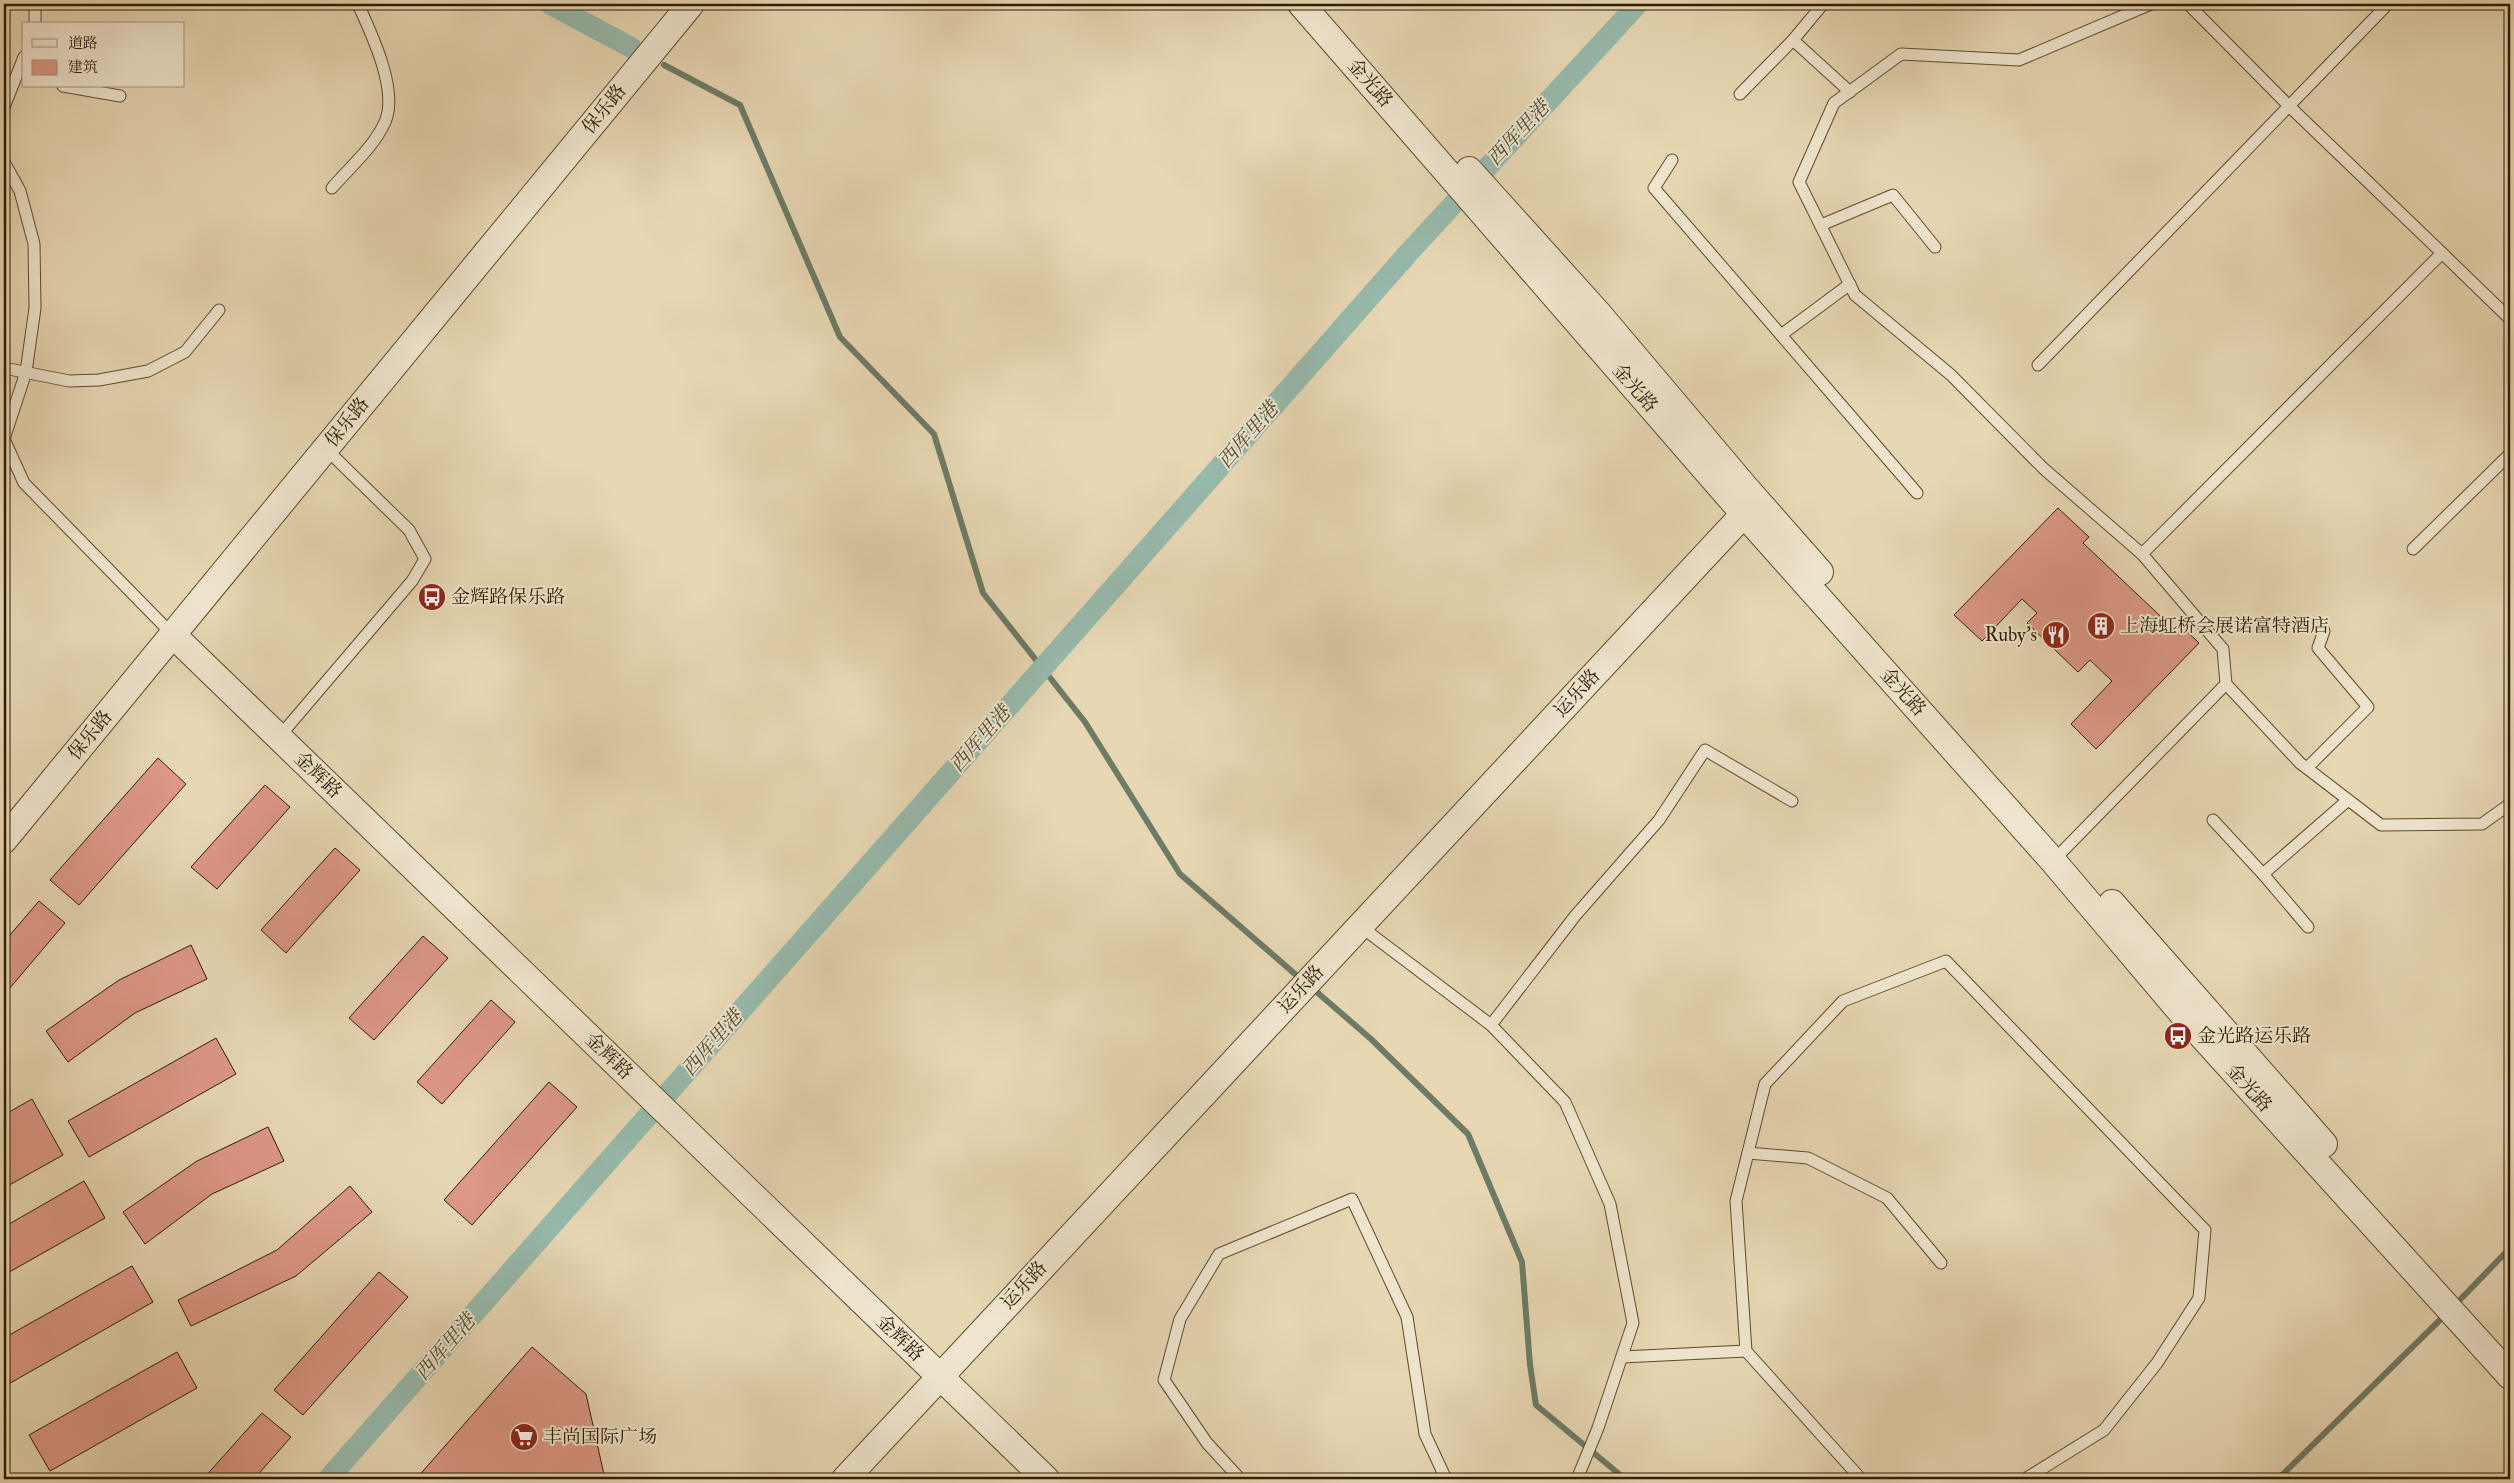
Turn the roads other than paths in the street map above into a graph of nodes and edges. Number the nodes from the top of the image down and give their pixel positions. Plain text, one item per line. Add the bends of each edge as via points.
1 (35, 4) edge
2 (358, 4) edge
3 (691, 4) edge
4 (1301, 4) edge
5 (1322, 4) edge
6 (1823, 4) edge
7 (2151, 4) edge
8 (2188, 4) edge
9 (2388, 4) edge
10 (35, 22) edge
11 (1793, 40) junction
12 (22, 66) edge
13 (19, 79) edge
14 (74, 88) edge
15 (1850, 92) junction
16 (1740, 94) dead end
17 (120, 96) dead end
18 (2288, 106) junction
19 (4, 107) edge
20 (1672, 160) dead end
21 (4, 162) edge
22 (332, 188) dead end
23 (1500, 219) junction
24 (1821, 225) junction
25 (1935, 247) dead end
26 (2442, 254) junction
27 (1850, 284) junction
28 (219, 310) dead end
29 (2510, 319) edge
30 (1781, 335) junction
31 (2038, 365) dead end
32 (4, 368) edge
33 (26, 372) junction
34 (4, 439) edge
35 (325, 448) junction
36 (2510, 454) edge
37 (1917, 493) dead end
38 (1750, 506) junction
39 (2413, 549) dead end
40 (2142, 554) junction
41 (2324, 631) dead end
42 (172, 634) junction
43 (2226, 684) junction
44 (279, 737) junction
45 (2307, 768) junction
46 (1792, 800) dead end
47 (2348, 800) junction
48 (2510, 804) edge
49 (2213, 820) dead end
50 (4, 840) edge
51 (2059, 855) junction
52 (2263, 874) junction
53 (1360, 926) junction
54 (2308, 927) dead end
55 (1491, 1025) junction
56 (1748, 1153) junction
57 (1941, 1263) dead end
58 (2465, 1314) junction
59 (1746, 1351) junction
60 (2510, 1354) edge
61 (1622, 1357) junction
62 (940, 1376) junction
63 (2510, 1376) edge
64 (845, 1479) edge
65 (1046, 1479) edge
66 (1240, 1479) edge
67 (1446, 1479) edge
68 (1577, 1479) edge
69 (1861, 1479) edge
70 (2025, 1479) edge

1 - 10 lane
2 - 22 lane via 379,50 388,91 386,120 370,146
3 - 35 street, 保乐路
4 - 23 street, 金光路 via 1452,178
5 - 23 street, 金光路 via 1448,146
6 - 11 lane
7 - 15 lane via 2019,60 1901,54
8 - 18 lane
9 - 18 lane
11 - 15 lane
11 - 16 lane
12 - 13 lane
13 - 19 lane
14 - 17 lane
15 - 24 lane via 1834,103 1799,182
18 - 26 lane
18 - 31 lane
20 - 30 lane via 1654,188
21 - 33 lane via 20,191 34,244 34,308
23 - 38 street, 金光路
24 - 25 lane via 1893,195
24 - 27 lane
26 - 29 lane
26 - 40 lane
27 - 30 lane
27 - 40 lane via 1855,295 1951,375 2044,469
28 - 33 lane via 185,352 148,371 98,380 69,381
30 - 37 lane
32 - 33 lane
33 - 34 lane
34 - 42 lane via 24,483
35 - 42 street, 保乐路
35 - 44 lane via 409,530 424,559 412,581
36 - 39 lane
38 - 51 street, 金光路
38 - 53 street, 运乐路
40 - 43 lane via 2223,649
41 - 45 lane via 2318,648 2368,707
42 - 44 street, 金辉路
42 - 50 street, 保乐路
43 - 45 lane
43 - 51 lane
44 - 62 street, 金辉路
45 - 47 lane
46 - 55 lane via 1705,750 1659,820 1575,916
47 - 48 lane via 2381,825 2482,824
47 - 52 lane
49 - 52 lane
51 - 58 street, 金光路 via 2191,1024
52 - 54 lane
53 - 55 lane
53 - 62 street, 运乐路
55 - 61 lane via 1565,1102 1610,1204 1633,1324
56 - 57 lane via 1808,1158 1887,1198
56 - 59 lane via 1736,1201
56 - 70 lane via 1765,1084 1843,1001 1946,961 2205,1230 2199,1298 2157,1363 2104,1430
58 - 60 street, 金光路
58 - 63 street, 金光路
59 - 61 lane
59 - 69 lane
61 - 68 lane
62 - 64 street, 运乐路
62 - 65 street, 金辉路
66 - 67 lane via 1207,1443 1164,1380 1180,1318 1218,1254 1352,1199 1407,1317 1425,1434

